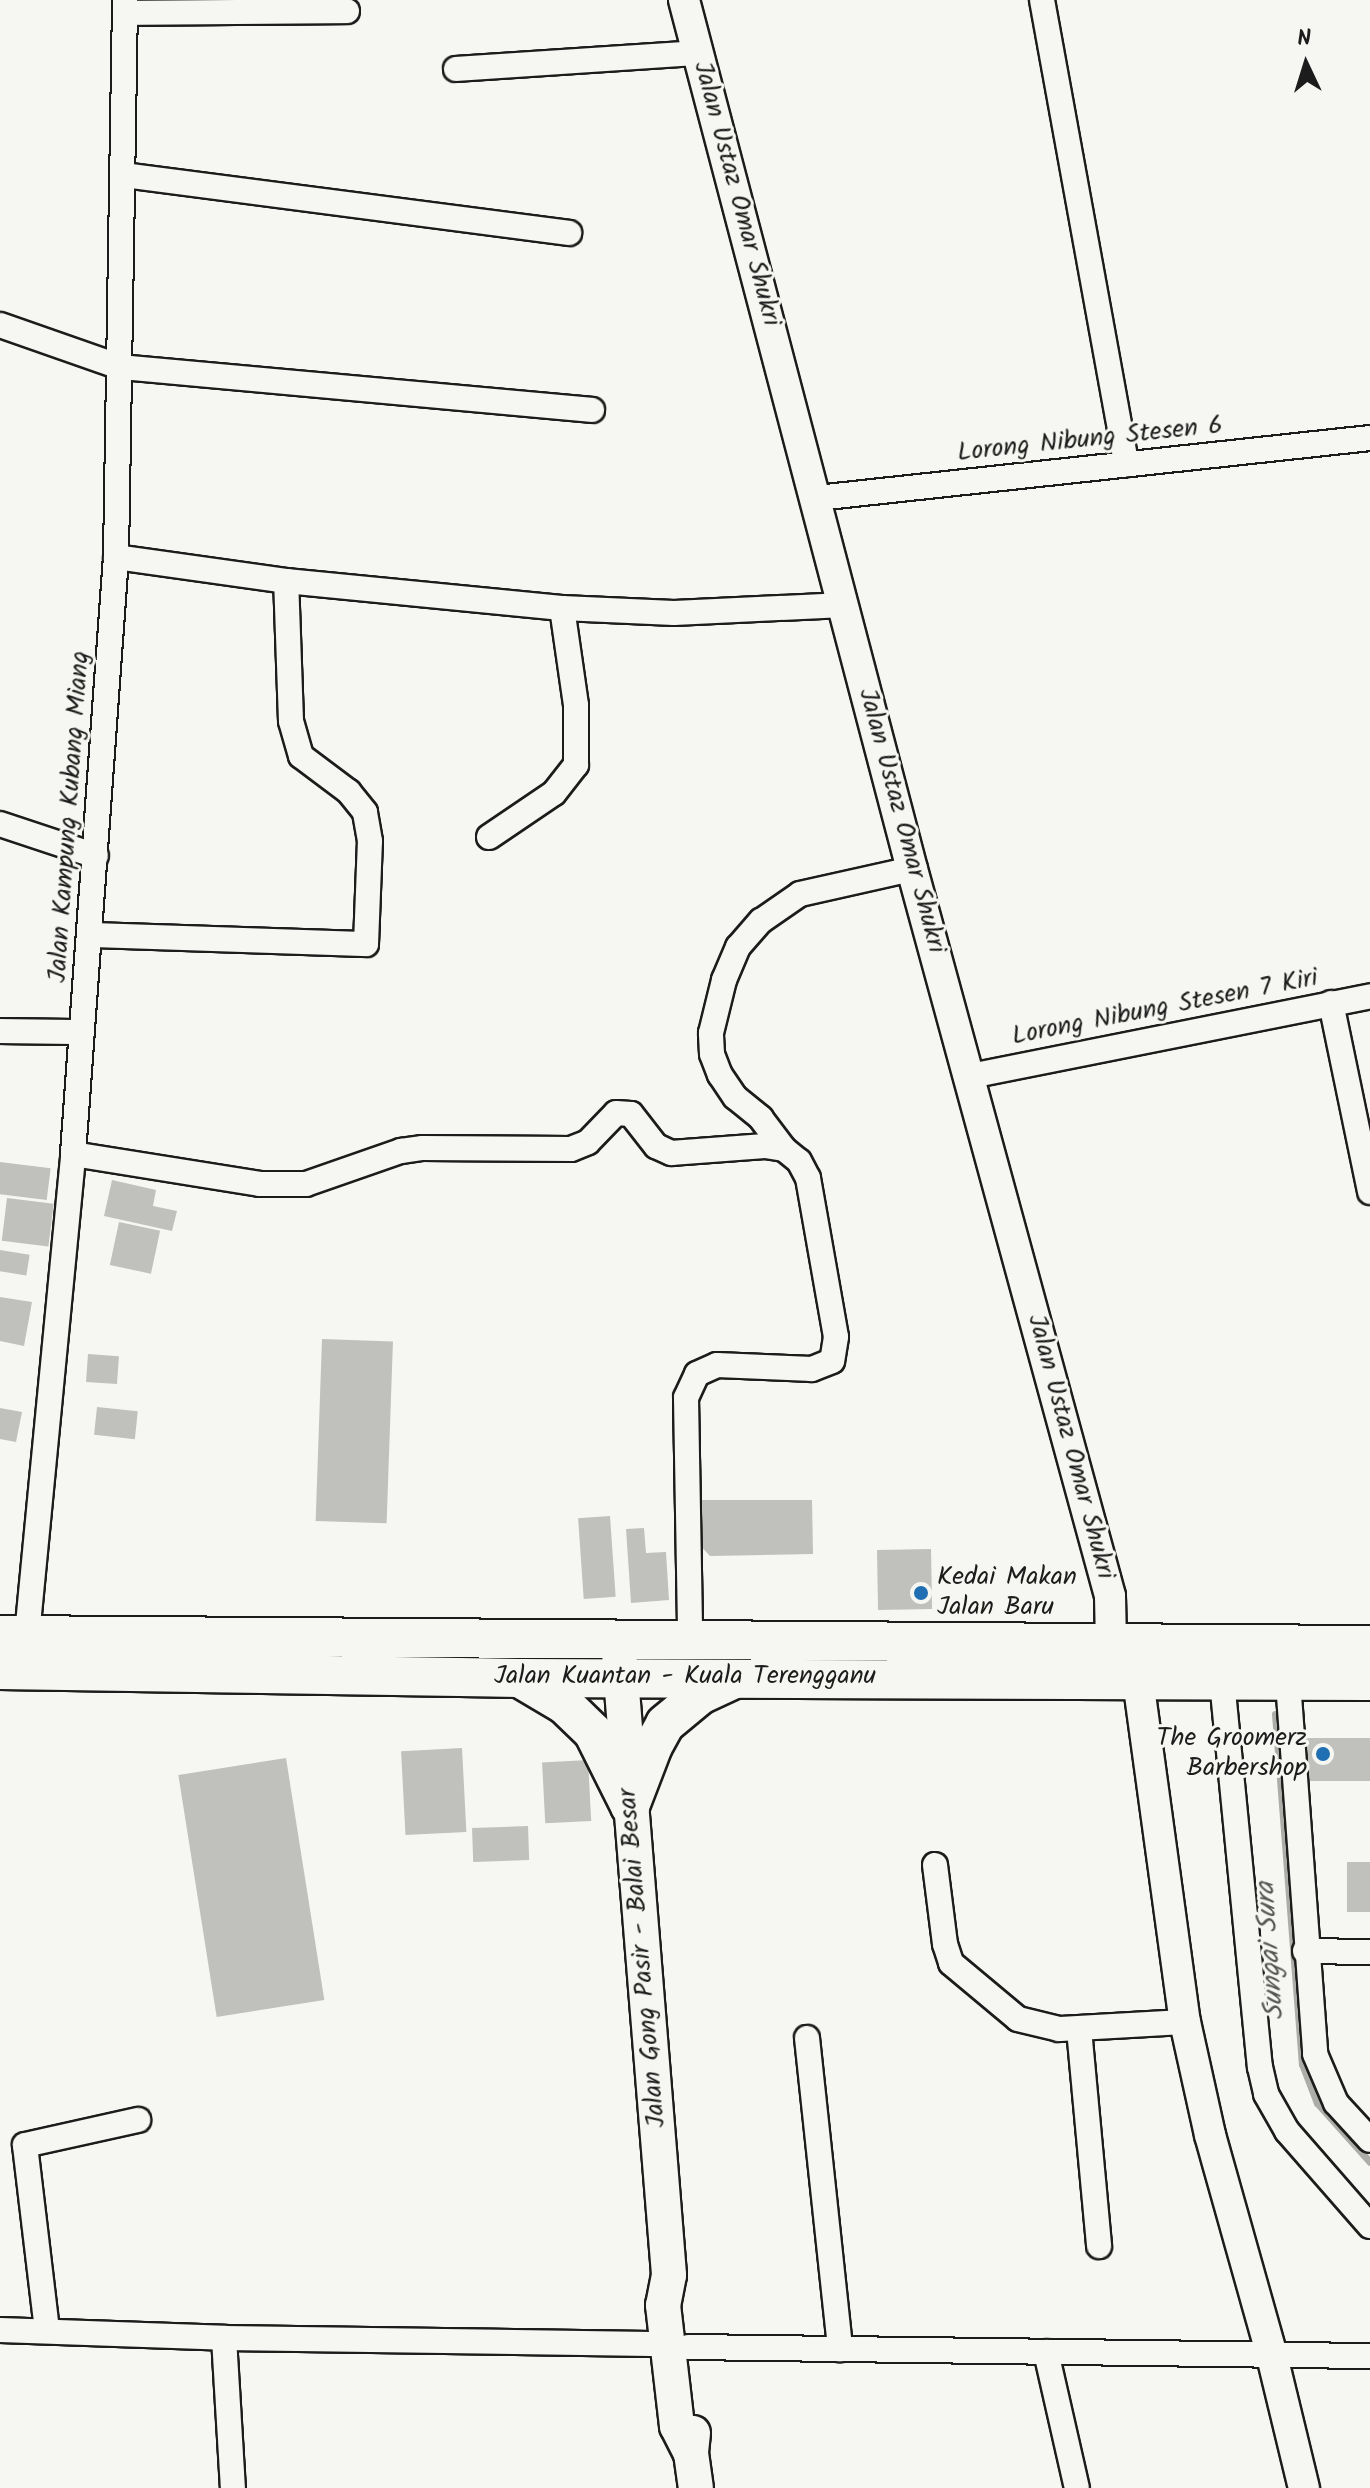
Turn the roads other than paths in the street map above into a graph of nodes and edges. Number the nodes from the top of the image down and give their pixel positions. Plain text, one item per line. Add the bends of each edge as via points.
1 (684, 0) edge
2 (1042, 0) edge
3 (125, 6) edge
4 (347, 11) dead end
5 (698, 53) junction
6 (456, 69) dead end
7 (123, 175) junction
8 (569, 233) dead end
9 (0, 325) edge
10 (120, 367) junction
11 (592, 410) dead end
12 (1370, 438) edge
13 (1126, 464) junction
14 (817, 498) junction
15 (116, 557) junction
16 (286, 581) junction
17 (844, 605) junction
18 (562, 608) junction
19 (0, 824) edge
20 (489, 837) dead end
21 (96, 856) junction
22 (912, 869) junction
23 (90, 935) junction
24 (1370, 996) edge
25 (1331, 1003) junction
26 (0, 1031) edge
27 (82, 1032) junction
28 (971, 1076) junction
29 (784, 1149) junction
30 (73, 1154) junction
31 (1370, 1192) edge
32 (14, 1635) edge
33 (690, 1638) junction
34 (618, 1640) junction
35 (1111, 1642) junction
36 (1370, 1645) edge
37 (0, 1670) edge
38 (740, 1676) junction
39 (519, 1678) junction
40 (621, 1678) junction
41 (1138, 1680) junction
42 (1222, 1681) junction
43 (1370, 1681) edge
44 (1288, 1682) junction
45 (630, 1806) junction
46 (935, 1865) dead end
47 (1305, 1951) junction
48 (1370, 1952) edge
49 (1185, 2022) junction
50 (1079, 2029) junction
51 (807, 2038) dead end
52 (138, 2120) dead end
53 (1370, 2140) edge
54 (1370, 2226) edge
55 (1099, 2246) dead end
56 (0, 2330) edge
57 (47, 2330) junction
58 (224, 2338) junction
59 (678, 2346) junction
60 (840, 2349) junction
61 (1046, 2352) junction
62 (1272, 2356) junction
63 (1370, 2356) edge
64 (233, 2488) edge
65 (696, 2488) edge
66 (1077, 2488) edge
67 (1304, 2488) edge

1 - 5 street, Jalan Ustaz Omar Shukri
2 - 13 street
3 - 4 street
3 - 7 street, Jalan Kampung Kubang Miang
5 - 6 street
5 - 14 street, Jalan Ustaz Omar Shukri
7 - 8 street
7 - 10 street, Jalan Kampung Kubang Miang
9 - 10 street
10 - 11 street
10 - 15 street, Jalan Kampung Kubang Miang
12 - 13 street, Lorong Nibung Stesen 6
13 - 14 street, Lorong Nibung Stesen 6
14 - 17 street, Jalan Ustaz Omar Shukri
15 - 16 street
15 - 21 street, Jalan Kampung Kubang Miang
16 - 18 street
16 - 23 street via 291,721 301,756 349,792 365,812 370,841 366,944
17 - 18 street via 674,613
17 - 22 street, Jalan Ustaz Omar Shukri
18 - 20 street via 576,705 576,765 554,793
19 - 21 street
21 - 23 street, Jalan Kampung Kubang Miang
22 - 28 street, Jalan Ustaz Omar Shukri
22 - 29 street via 800,894 761,921 738,947 711,1033 712,1054 735,1097 761,1118
23 - 27 street, Jalan Kampung Kubang Miang
24 - 25 street, Lorong Nibung Stesen 7 Kiri
25 - 28 street, Lorong Nibung Stesen 7 Kiri
25 - 31 street
26 - 27 street
27 - 30 street, Jalan Kampung Kubang Miang
28 - 35 street, Jalan Ustaz Omar Shukri via 1110,1596
29 - 30 street via 671,1153 656,1146 631,1114 616,1113 588,1142 571,1149 412,1149 306,1184 260,1184
29 - 33 street via 808,1178 836,1337 832,1361 812,1369 717,1365 697,1374 686,1398
30 - 32 street, Jalan Kampung Kubang Miang
32 - 34 highway, Jalan Kuantan - Kuala Terengganu
33 - 34 highway, Jalan Kuantan - Kuala Terengganu
33 - 35 highway, Jalan Kuantan - Kuala Terengganu
34 - 40 main road, Jalan Gong Pasir - Balai Besar
35 - 36 highway, Jalan Kuantan - Kuala Terengganu
37 - 39 highway, Jalan Kuantan - Kuala Terengganu
38 - 40 highway, Jalan Kuantan - Kuala Terengganu
38 - 41 highway, Jalan Kuantan - Kuala Terengganu
38 - 45 highway via 700,1695 665,1724
39 - 40 highway, Jalan Kuantan - Kuala Terengganu
39 - 45 highway via 565,1705 593,1732
40 - 45 main road, Jalan Gong Pasir - Balai Besar
41 - 42 highway, Jalan Kuantan - Kuala Terengganu
41 - 49 street
42 - 44 highway, Jalan Kuantan - Kuala Terengganu
42 - 54 street via 1266,2094 1287,2131
43 - 44 highway, Jalan Kuantan - Kuala Terengganu
44 - 47 street
45 - 59 main road, Jalan Gong Pasir - Balai Besar via 669,2275 663,2305
46 - 50 street via 951,1963 1018,2019
47 - 48 street
47 - 53 street via 1315,2054 1323,2079 1336,2103
49 - 50 street
49 - 62 street via 1210,2135
50 - 55 street
51 - 60 street
52 - 57 street via 25,2145
56 - 57 street
57 - 58 street
58 - 59 street
58 - 64 street
59 - 60 street
59 - 65 main road, Jalan Gong Pasir - Balai Besar via 677,2426 691,2453
60 - 61 street
61 - 62 street
61 - 66 street
62 - 63 street
62 - 67 street

